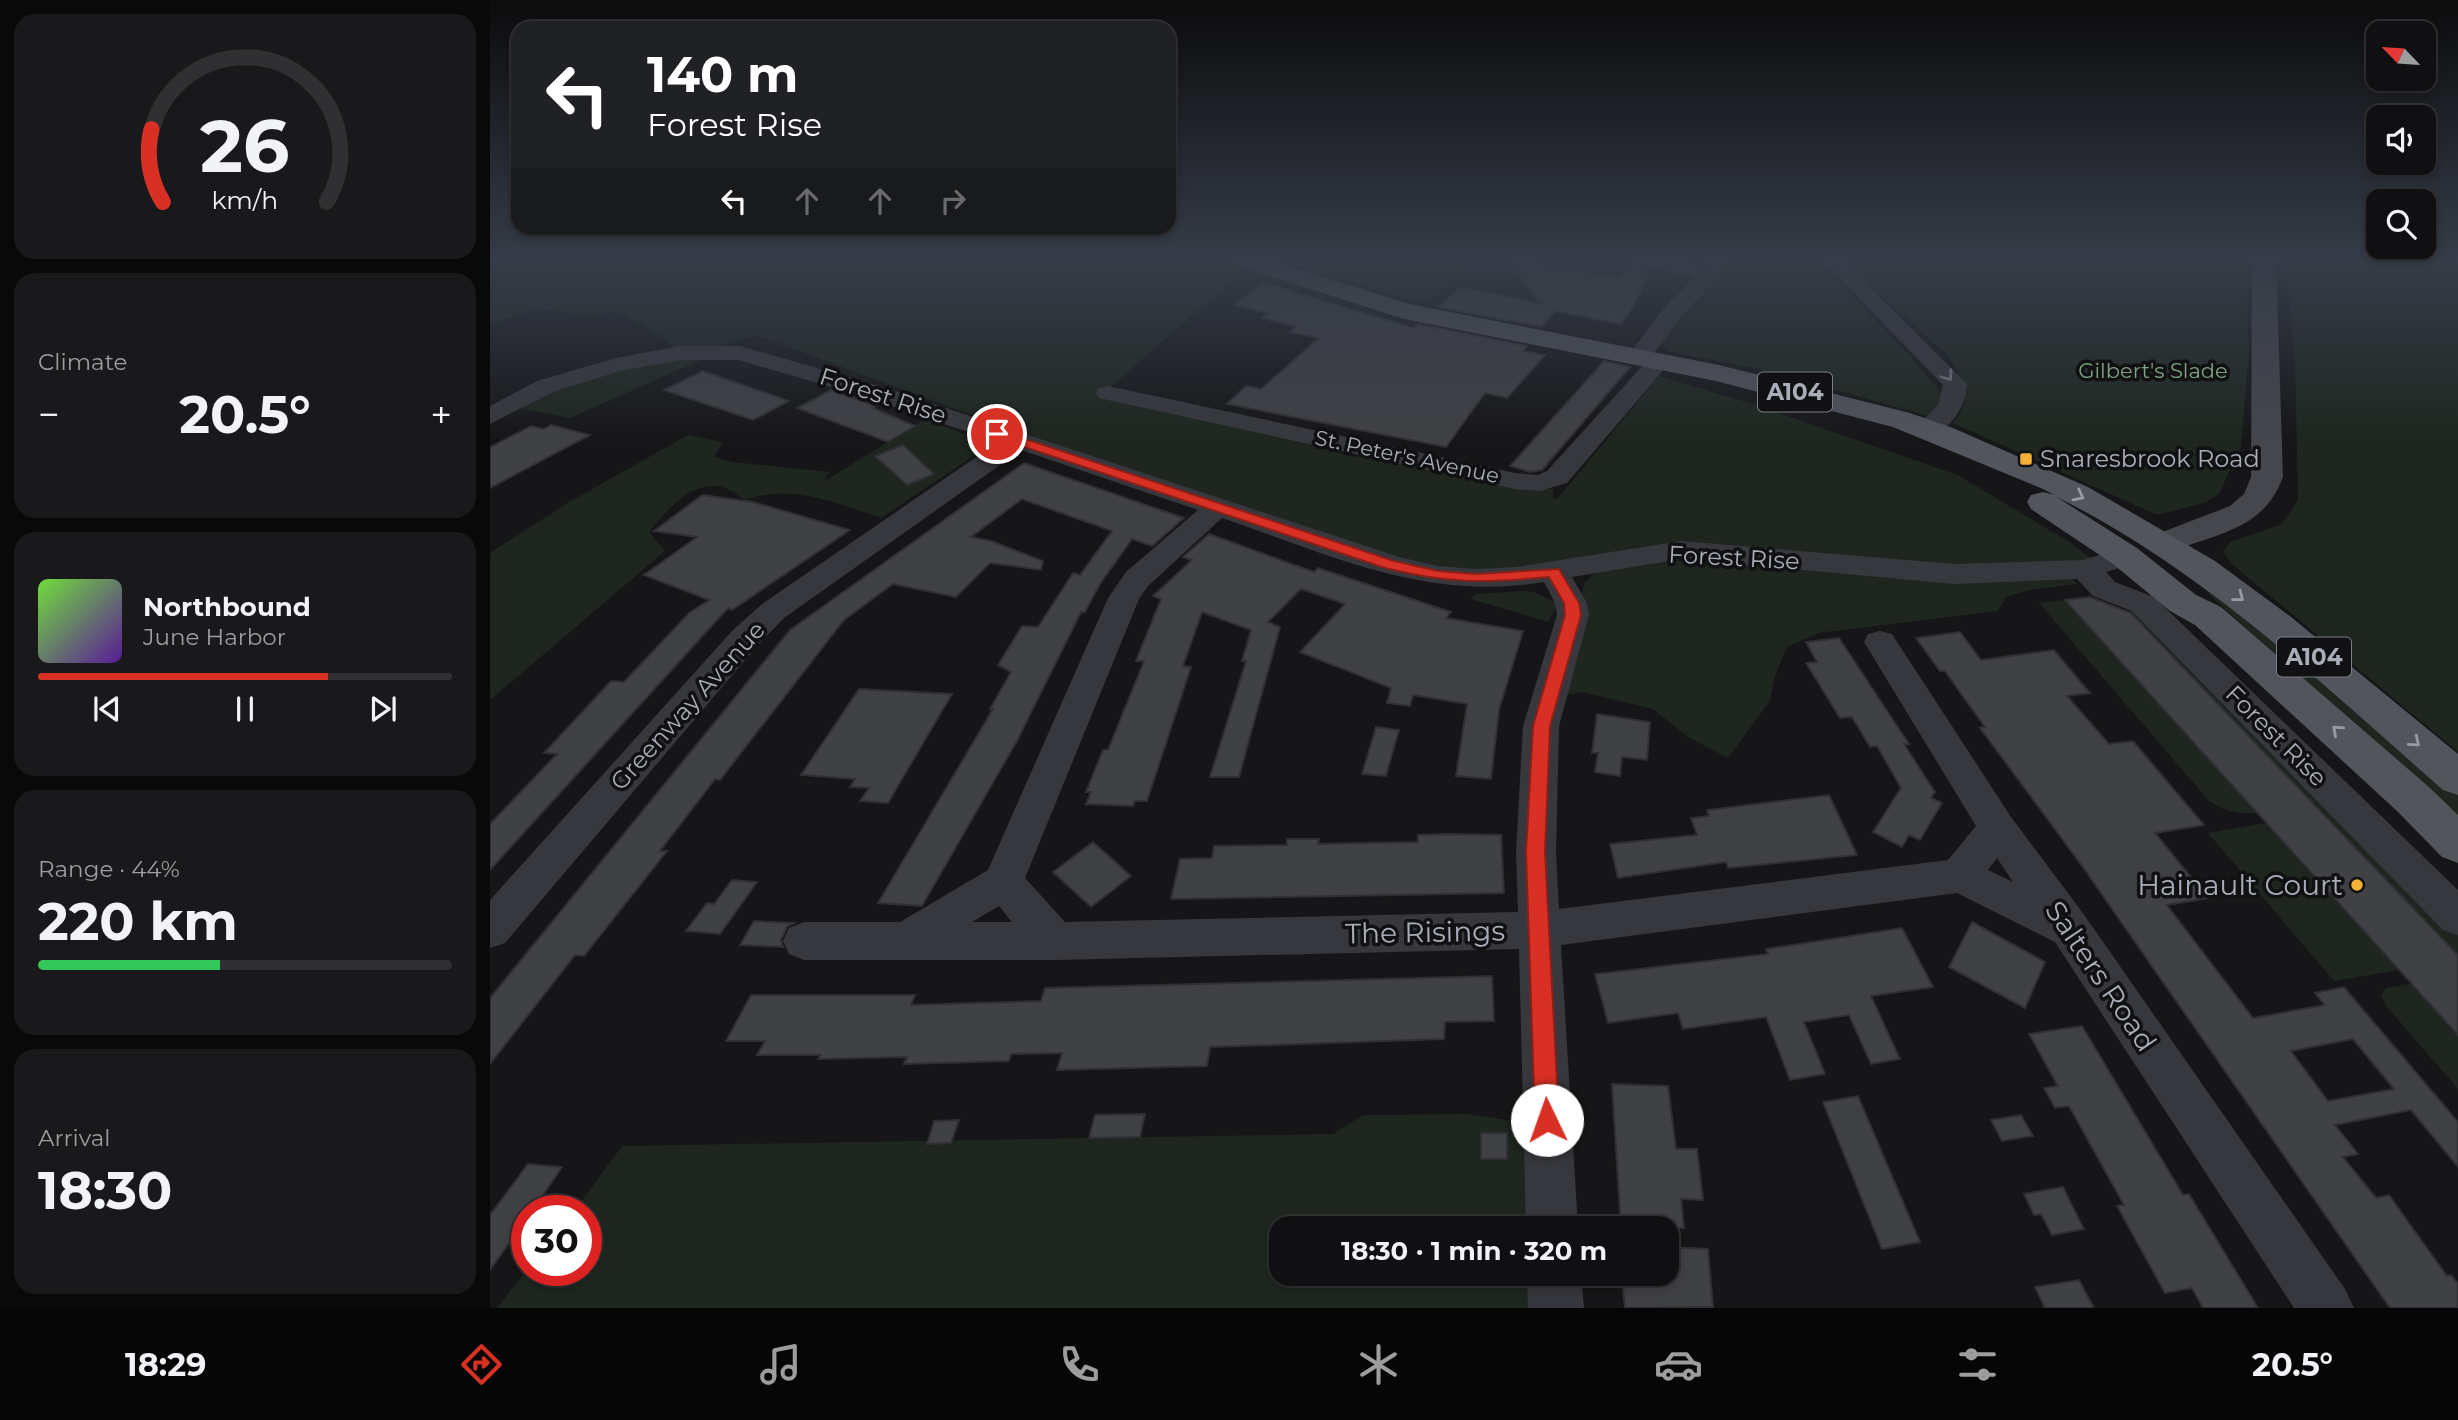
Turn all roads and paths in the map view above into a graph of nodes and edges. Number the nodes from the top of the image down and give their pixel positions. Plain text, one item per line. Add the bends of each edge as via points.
1 (1450, 320) edge
2 (1669, 320) edge
3 (1894, 320) edge
4 (2265, 320) edge
5 (1649, 359) junction
6 (1108, 393) dead end
7 (497, 411) edge
8 (1870, 414) junction
9 (1928, 428) junction
10 (1017, 441) junction
11 (1217, 508) junction
12 (2144, 550) junction
13 (2085, 569) junction
14 (1554, 572) junction
15 (1880, 642) dead end
16 (2458, 778) edge
17 (1997, 828) junction
18 (2458, 844) edge
19 (1960, 876) junction
20 (1003, 881) junction
21 (2458, 917) edge
22 (2070, 929) junction
23 (490, 930) edge
24 (1538, 930) junction
25 (804, 941) dead end
26 (1055, 941) junction
27 (903, 943) junction
28 (1551, 1216) edge
29 (1555, 1286) edge
30 (1556, 1308) edge
31 (2326, 1308) edge

1 - 5 main road, A104
2 - 5 street, St. Peter's Avenue
3 -> 9 street via 1955,384 1956,397 1950,409
4 - 12 street via 2267,477 2259,498 2242,513
5 - 6 street, St. Peter's Avenue via 1558,477 1540,483
5 - 8 main road, A104 via 1749,380
7 - 10 street, Forest Rise via 564,379 603,368 680,353 721,351 817,374
8 - 9 main road, A104
8 - 12 main road, A104 via 1882,424 1986,470 2081,526
9 -> 12 main road, A104 via 2041,477
10 - 11 street, Forest Rise
10 - 23 street, Greenway Avenue via 773,611
11 - 14 street, Forest Rise via 1438,576 1476,579
11 - 20 street via 1137,579 1124,598
12 - 13 street, Forest Rise
12 -> 16 main road, A104 via 2297,643
18 -> 12 main road, A104 via 2208,616 2183,603
13 - 14 street, Forest Rise via 1955,574 1681,550
13 - 21 street, Forest Rise via 2104,589 2143,604
14 - 24 street via 1573,615 1541,726 1535,852
15 - 17 street, Salters Road
17 - 19 street
17 - 22 street, Salters Road
19 - 22 street
19 - 24 street, The Risings
20 - 26 street
20 - 27 street
22 - 31 street, Salters Road
24 - 26 street, The Risings
24 - 28 street
25 - 27 street, The Risings
26 - 27 street, The Risings
29 - 30 street

